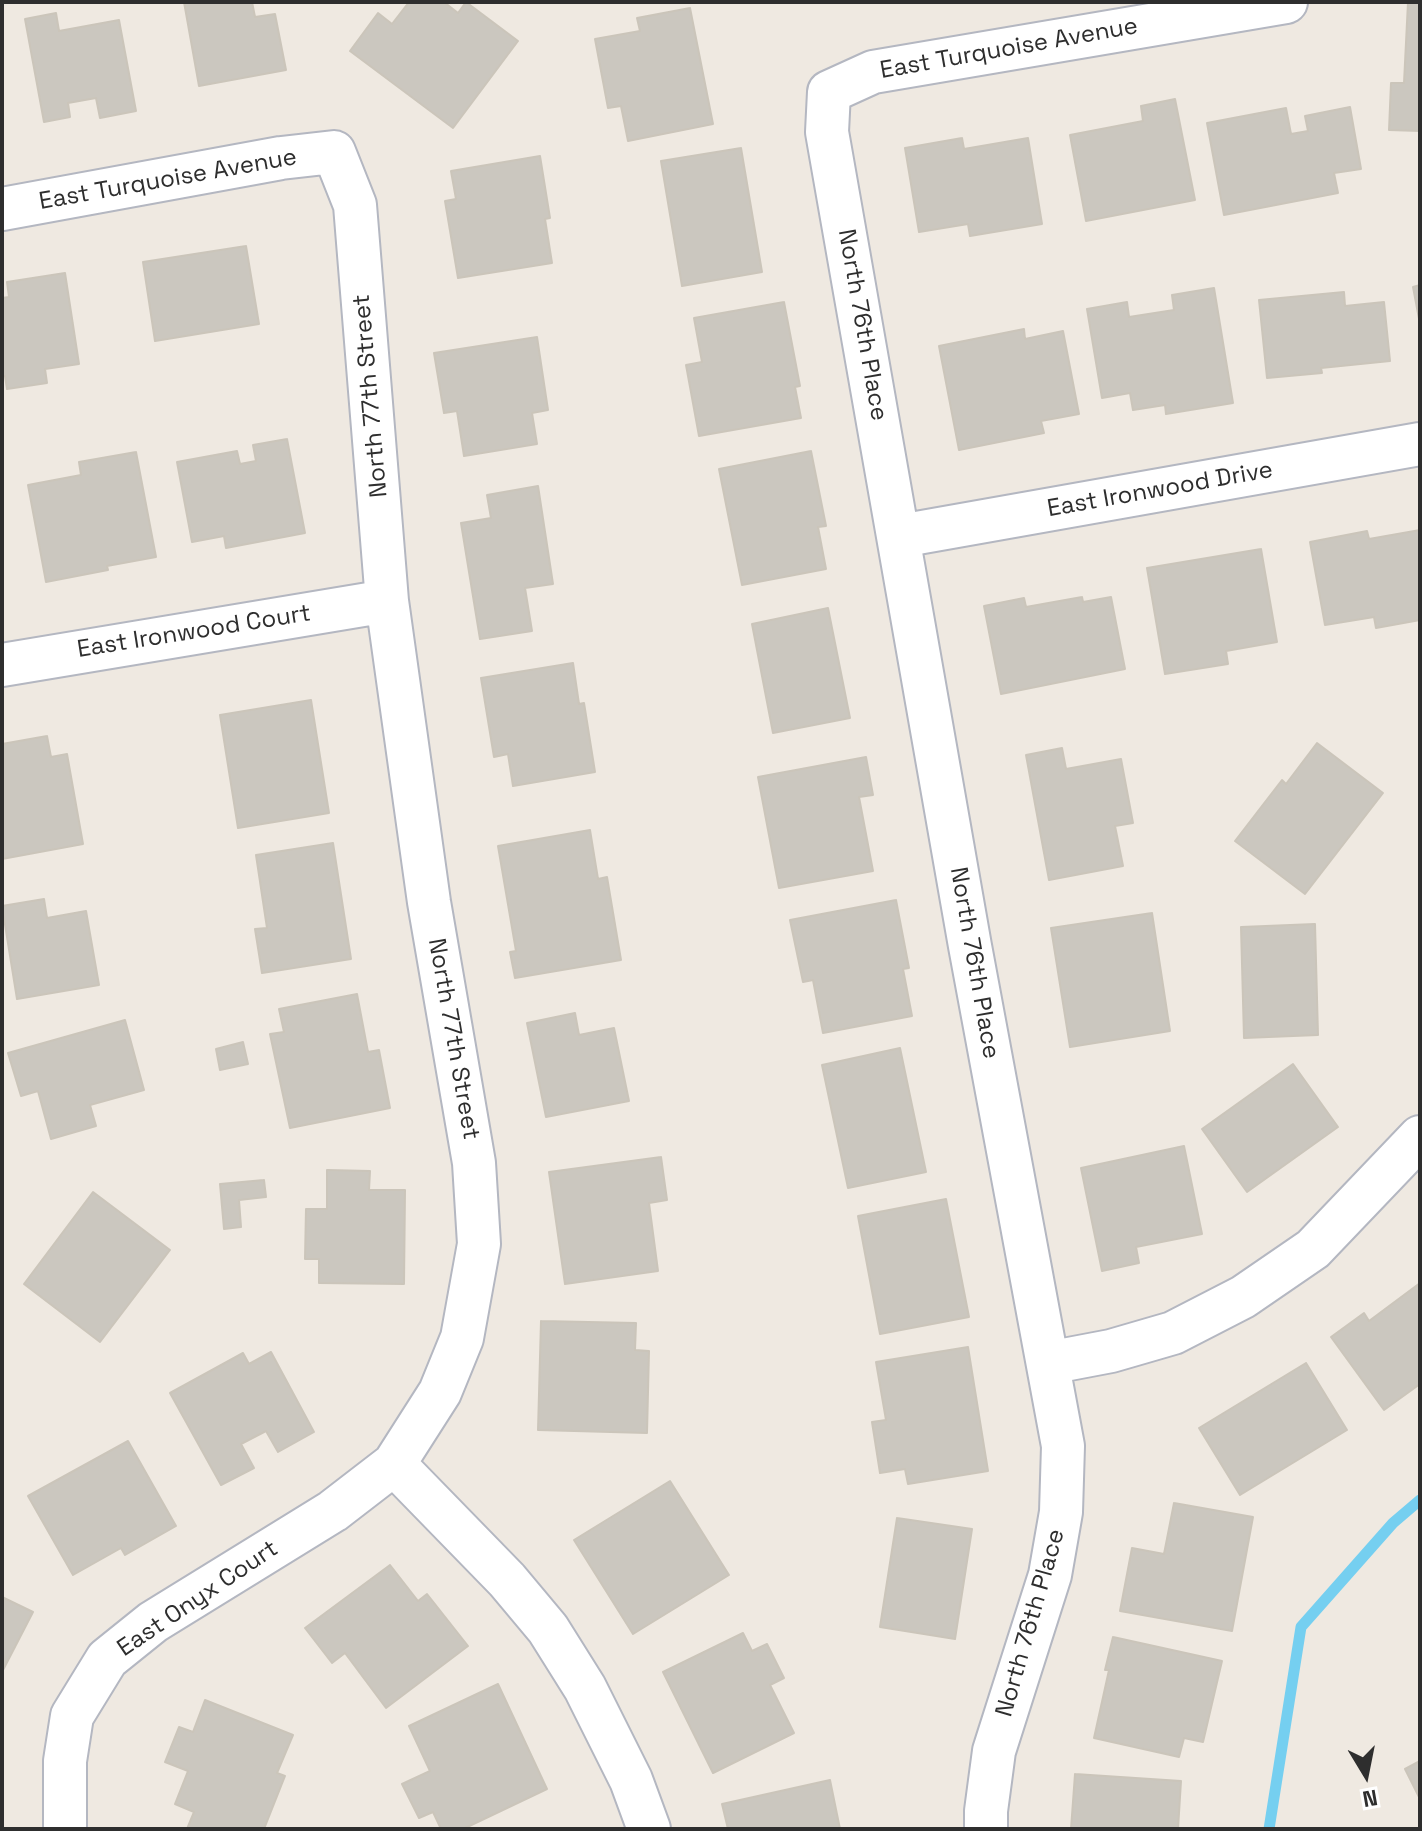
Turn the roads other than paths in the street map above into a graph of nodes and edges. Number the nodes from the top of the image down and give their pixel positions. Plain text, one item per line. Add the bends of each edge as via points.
1 (1286, 2) edge
2 (829, 92) joint
3 (334, 152) joint
4 (2, 209) edge
5 (1420, 444) edge
6 (900, 536) junction
7 (387, 601) junction
8 (2, 665) edge
9 (1420, 1137) edge
10 (1048, 1363) junction
11 (394, 1464) junction
12 (65, 1826) dead end
13 (649, 1829) edge
14 (986, 1829) edge

1 - 2 street, East Turquoise Avenue via 873,72
2 - 6 street, North 76th Place via 827,132
3 - 4 street, East Turquoise Avenue
3 - 7 street, North 77th Street via 355,205
5 - 6 street, East Ironwood Drive
6 - 10 street, North 76th Place
7 - 8 street, East Ironwood Court
7 - 11 street, North 77th Street via 429,902 474,1163 479,1244 462,1338 440,1392
9 - 10 street via 1313,1249 1243,1297 1173,1333
10 - 14 street, North 76th Place via 1063,1446 1061,1512 1050,1575 994,1751
11 - 12 street, East Onyx Court via 333,1511 153,1622 107,1659 72,1716 65,1761
11 - 13 street via 548,1629 631,1780

